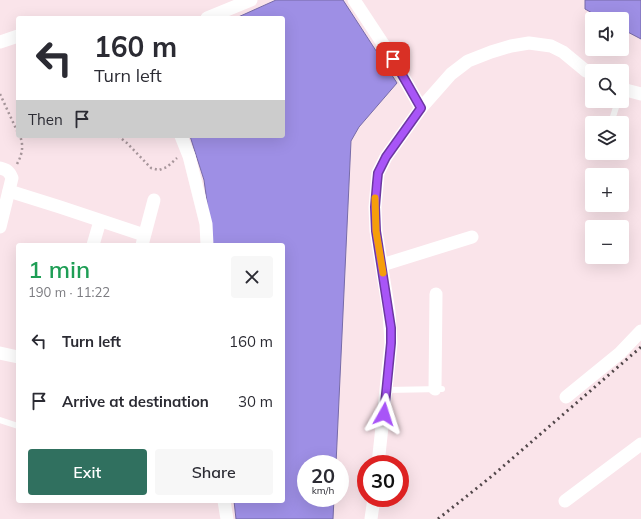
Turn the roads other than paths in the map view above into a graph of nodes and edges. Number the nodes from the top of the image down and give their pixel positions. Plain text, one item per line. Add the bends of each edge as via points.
1 (251, 0) edge
2 (354, 0) edge
3 (212, 16) edge
4 (16, 37) edge
5 (0, 42) edge
6 (585, 70) edge
7 (629, 91) edge
8 (641, 94) edge
9 (421, 108) junction
10 (182, 138) edge
11 (5, 170) edge
12 (9, 191) junction
13 (154, 200) dead end
14 (100, 221) junction
15 (0, 227) edge
16 (472, 237) dead end
17 (143, 240) edge
18 (94, 243) edge
19 (206, 243) edge
20 (382, 265) junction
21 (436, 294) dead end
22 (641, 331) edge
23 (0, 353) edge
24 (16, 357) edge
25 (438, 389) joint
26 (386, 390) junction
27 (566, 397) dead end
28 (0, 420) edge
29 (16, 425) edge
30 (641, 444) edge
31 (379, 455) edge
32 (565, 501) dead end
33 (224, 503) edge
34 (373, 507) edge
35 (227, 519) edge
36 (371, 519) edge

1 - 3 street
2 - 9 street via 393,59
4 - 5 street
6 - 9 street via 563,52 551,46 529,43 511,46 468,61 451,74
7 - 8 street
9 - 20 street via 386,157 378,173 376,231
10 - 19 street via 206,224
11 - 12 street via 12,178
12 - 14 street
12 - 15 street
13 - 17 street
14 - 17 street
14 - 18 street
16 - 20 street
20 - 26 street via 391,328
21 - 25 street
22 - 27 street via 620,353
23 - 24 street
25 - 26 lane
26 - 31 street
28 - 29 lane
30 - 32 street
33 - 35 street
34 - 36 street

